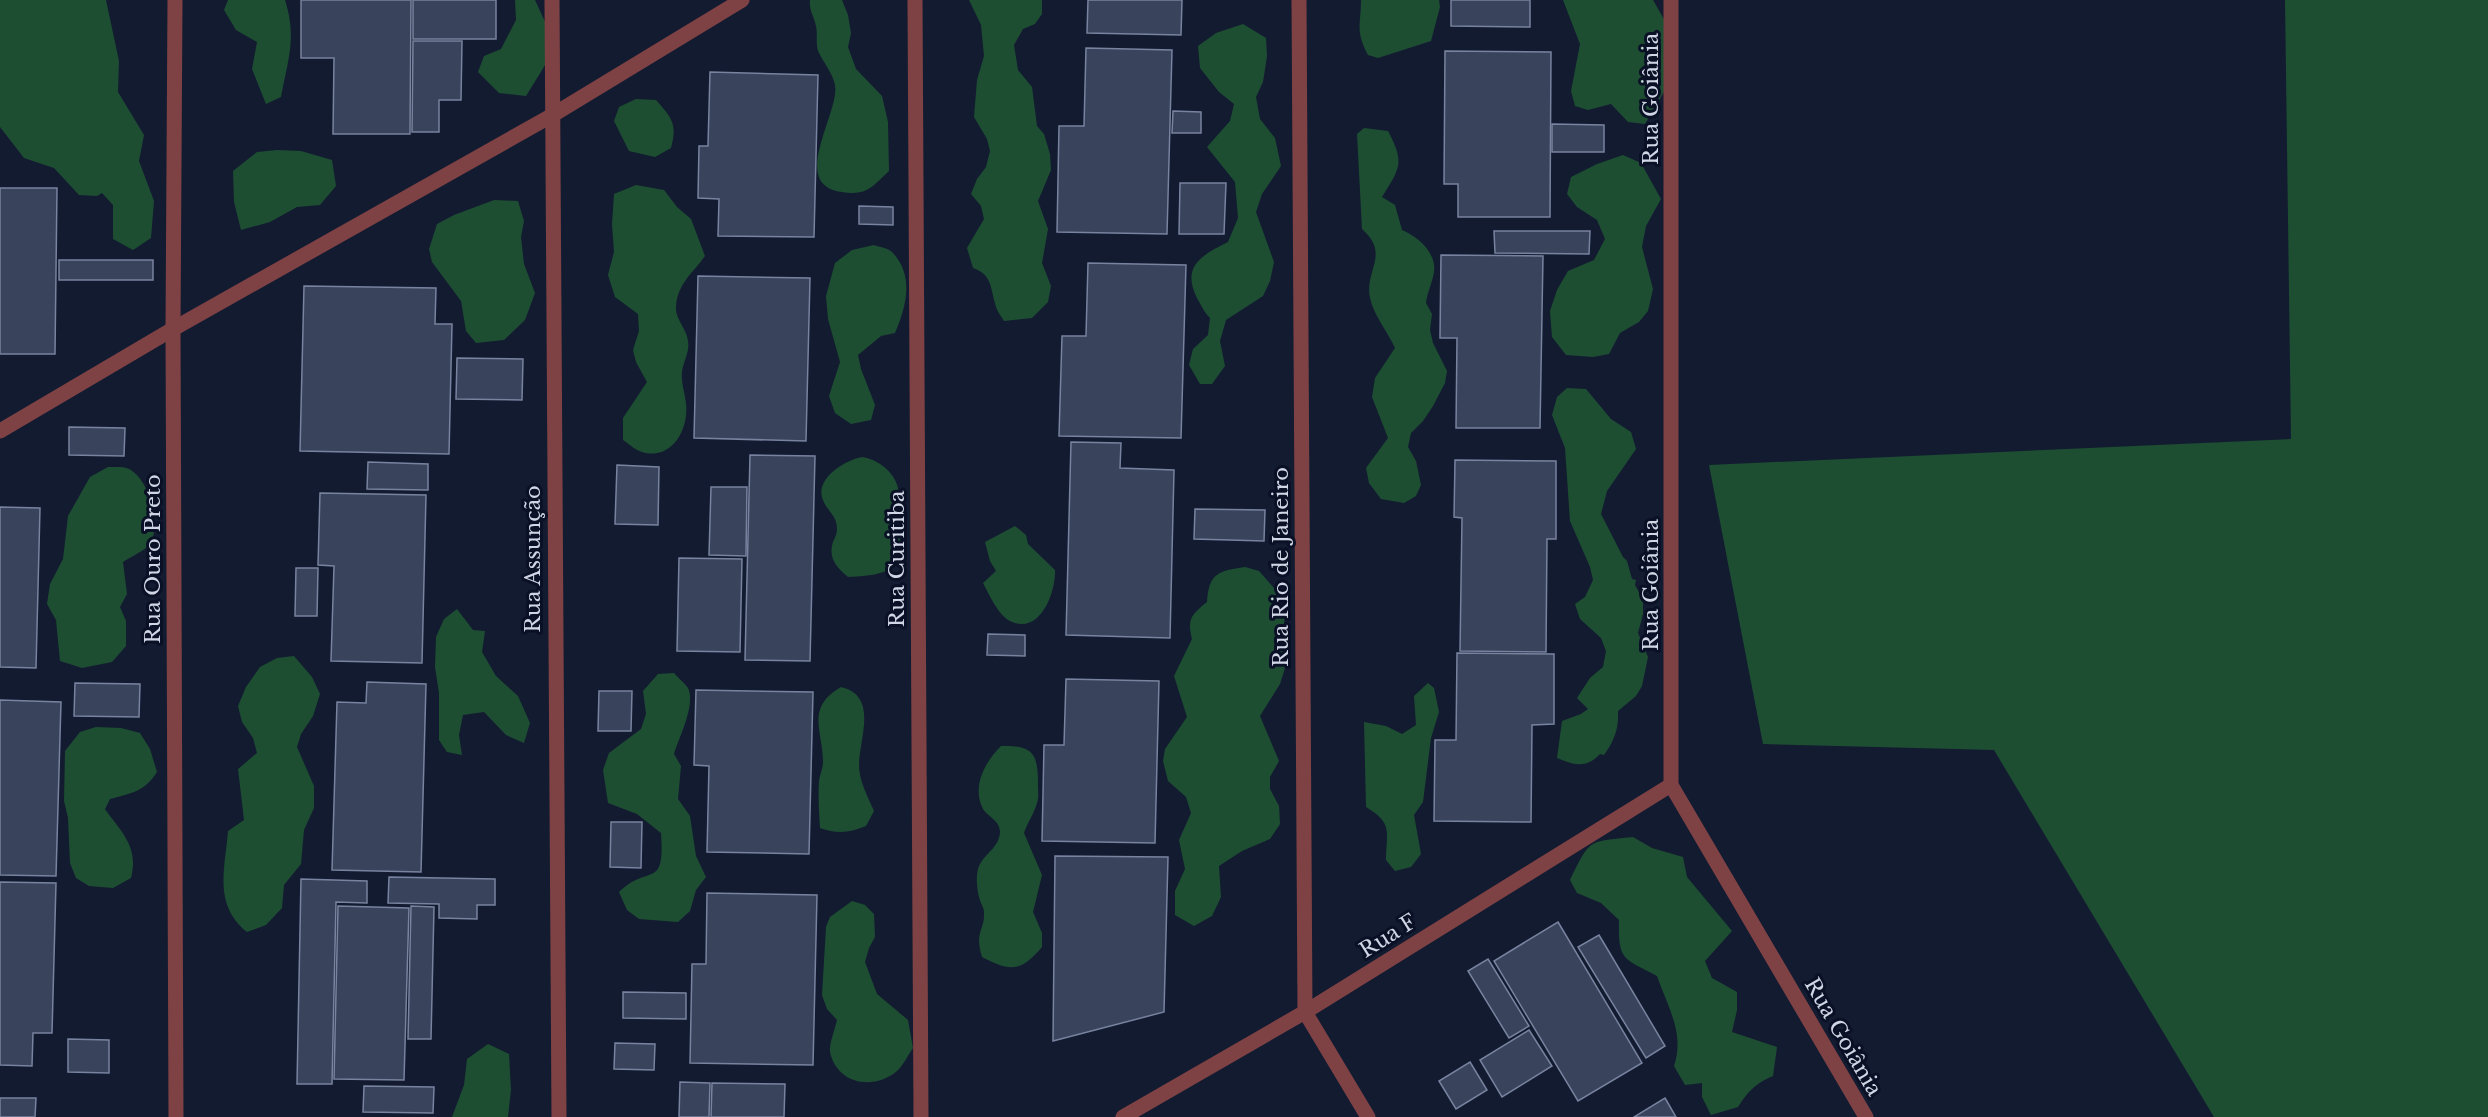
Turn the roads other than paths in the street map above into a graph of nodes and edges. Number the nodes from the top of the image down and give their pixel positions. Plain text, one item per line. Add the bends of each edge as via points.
1 (175, 0) edge
2 (552, 0) edge
3 (742, 0) edge
4 (915, 0) edge
5 (1299, 0) edge
6 (1671, 0) edge
7 (551, 116) junction
8 (173, 329) junction
9 (0, 431) edge
10 (1671, 785) junction
11 (1305, 1012) junction
12 (176, 1117) edge
13 (559, 1117) edge
14 (921, 1117) edge
15 (1123, 1117) edge
16 (1368, 1117) edge
17 (1866, 1117) edge

1 - 8 street, Rua Ouro Preto
2 - 7 street, Rua Assunção
3 - 7 street
4 - 14 street, Rua Curitiba
5 - 11 street, Rua Rio de Janeiro
6 - 10 street, Rua Goiânia
7 - 8 street
7 - 13 street, Rua Assunção
8 - 9 street
8 - 12 street, Rua Ouro Preto
10 - 11 street, Rua F
10 - 17 street, Rua Goiânia
11 - 15 street, Rua F
11 - 16 street

